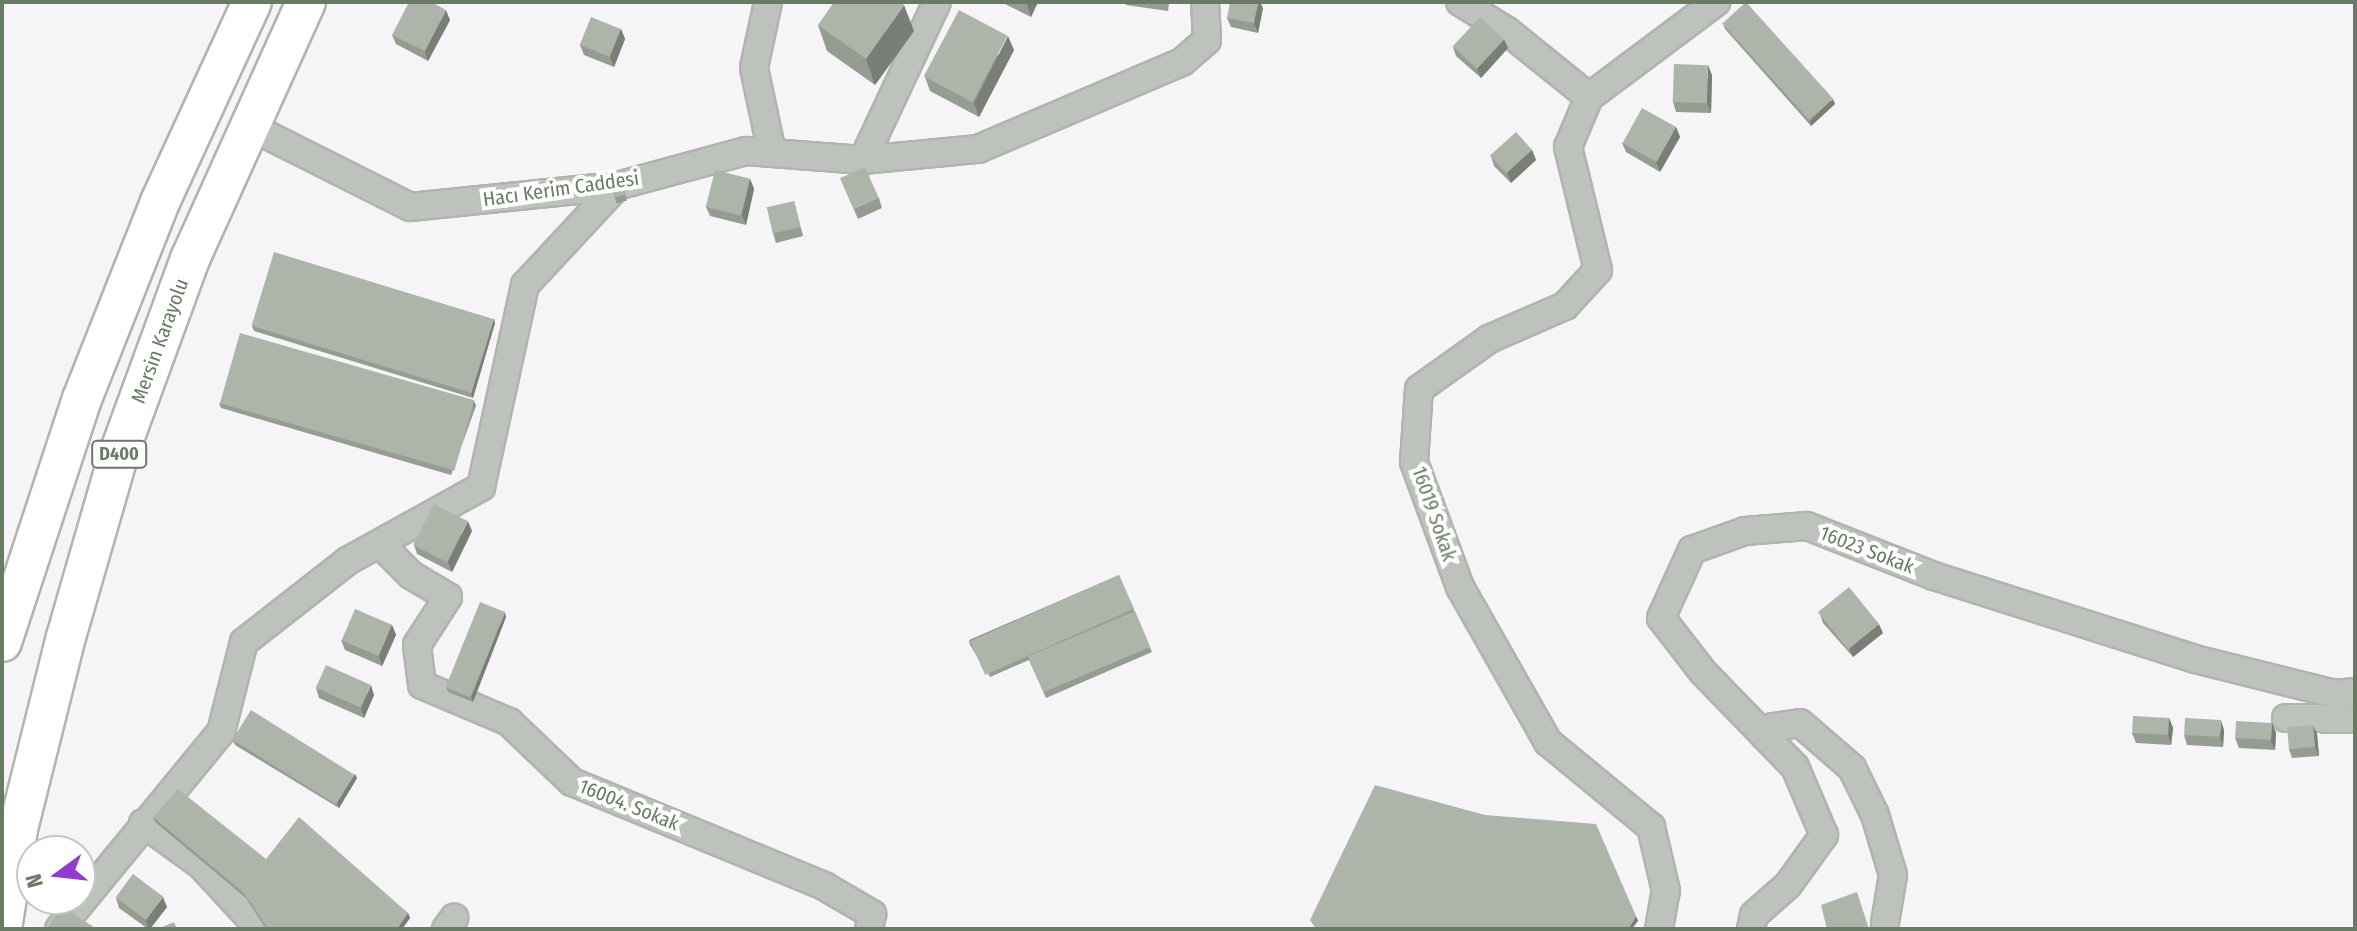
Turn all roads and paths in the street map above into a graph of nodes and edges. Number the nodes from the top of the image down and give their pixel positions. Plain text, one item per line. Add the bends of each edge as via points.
1 (252, 2) edge
2 (306, 2) edge
3 (768, 2) edge
4 (937, 2) edge
5 (1205, 2) edge
6 (1460, 2) edge
7 (1716, 2) edge
8 (1589, 97) junction
9 (249, 126) junction
10 (772, 153) junction
11 (863, 160) junction
12 (617, 186) junction
13 (381, 545) junction
14 (2, 642) edge
15 (2355, 692) edge
16 (2286, 718) dead end
17 (2355, 719) edge
18 (1765, 736) junction
19 (143, 823) junction
20 (1885, 923) dead end
21 (2, 929) edge
22 (59, 929) edge
23 (260, 929) edge
24 (869, 929) edge
25 (1659, 929) edge
26 (1751, 929) edge

1 - 14 highway, D400 via 160,202 82,399
2 - 9 highway, Mersin Karayolu / D400
3 - 10 street via 754,68
4 - 11 street
5 - 11 street, Hacı Kerim Caddesi via 1207,40 1182,62 978,149
6 - 8 street via 1507,31
7 - 8 street
8 - 25 street, 16019 Sokak via 1568,147 1598,270 1565,306 1489,339 1419,389 1414,462 1460,587 1548,742 1651,827 1666,891
9 - 12 street, Hacı Kerim Caddesi via 410,207
9 - 21 highway, Mersin Karayolu / D400 via 190,259 119,453 18,829
10 - 11 street, Hacı Kerim Caddesi
10 - 12 street, Hacı Kerim Caddesi via 746,151
12 - 13 street via 525,285 481,487
13 - 19 street via 349,560 244,642 221,732
13 - 24 street, 16004. Sokak via 411,575 448,597 417,645 422,685 509,722 572,782 824,886 872,914
15 - 18 street, 16023 Sokak via 2335,694 2181,654 1934,576 1807,526 1745,531 1692,550 1661,618 1703,672
16 - 17 street
18 - 20 street via 1773,727 1800,723 1852,768 1875,815 1893,875
18 - 26 street, 16023 Sokak via 1795,767 1824,835 1788,885 1754,915
19 - 22 street
19 - 23 street via 201,865

